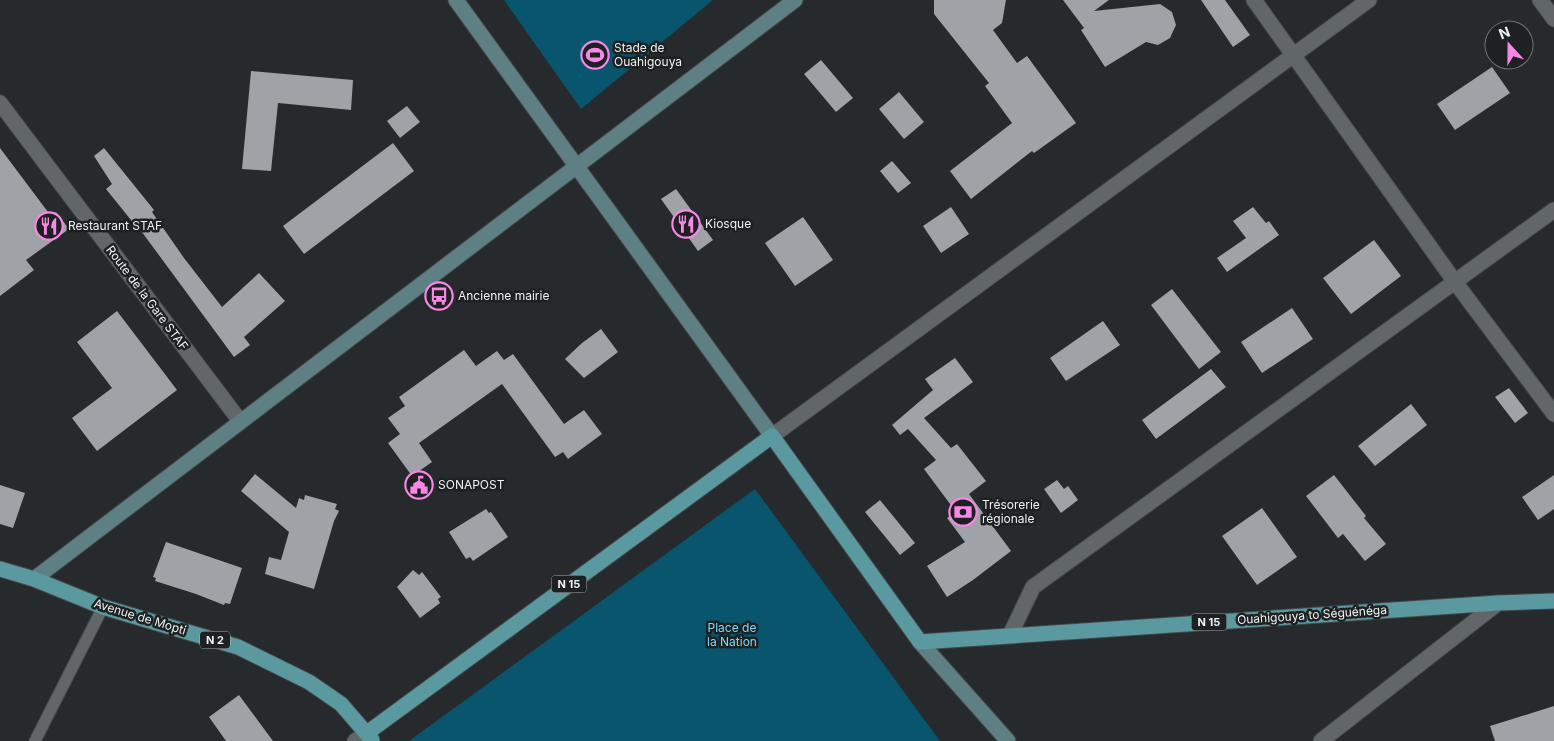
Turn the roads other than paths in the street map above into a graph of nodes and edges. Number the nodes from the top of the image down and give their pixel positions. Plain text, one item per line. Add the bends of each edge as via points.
1 (456, 0) edge
2 (795, 0) edge
3 (1254, 0) edge
4 (1369, 0) edge
5 (1540, 0) edge
6 (1554, 18) edge
7 (1293, 56) junction
8 (0, 103) edge
9 (577, 166) junction
10 (1554, 210) edge
11 (1455, 282) junction
12 (1554, 414) edge
13 (240, 421) junction
14 (772, 436) junction
15 (0, 569) edge
16 (34, 579) junction
17 (1554, 601) edge
18 (1498, 603) junction
19 (103, 607) junction
20 (1010, 635) junction
21 (920, 642) junction
22 (365, 738) edge
23 (35, 741) edge
24 (1008, 741) edge
25 (1321, 741) edge

1 - 9 main road
2 - 9 main road
3 - 7 street
4 - 7 street
5 - 6 street
7 - 11 street
7 - 14 street
8 - 13 street, Route de la Gare STAF
9 - 13 main road
9 - 14 main road
10 - 11 street
11 - 12 street
11 - 20 street via 1033,587
13 - 16 main road
14 - 21 main road
14 - 22 main road, N 15
15 - 16 main road, Avenue de Mopti / N 2
16 - 19 main road, Avenue de Mopti / N 2
17 - 18 main road, Ouahigouya to Séguénéga / N 15
18 - 20 main road, Ouahigouya to Séguénéga / N 15
18 - 25 street
19 - 22 main road, Avenue de Mopti / N 2 via 238,647 309,682 340,704
19 - 23 lane
20 - 21 main road, Ouahigouya to Séguénéga / N 15
21 - 24 main road

